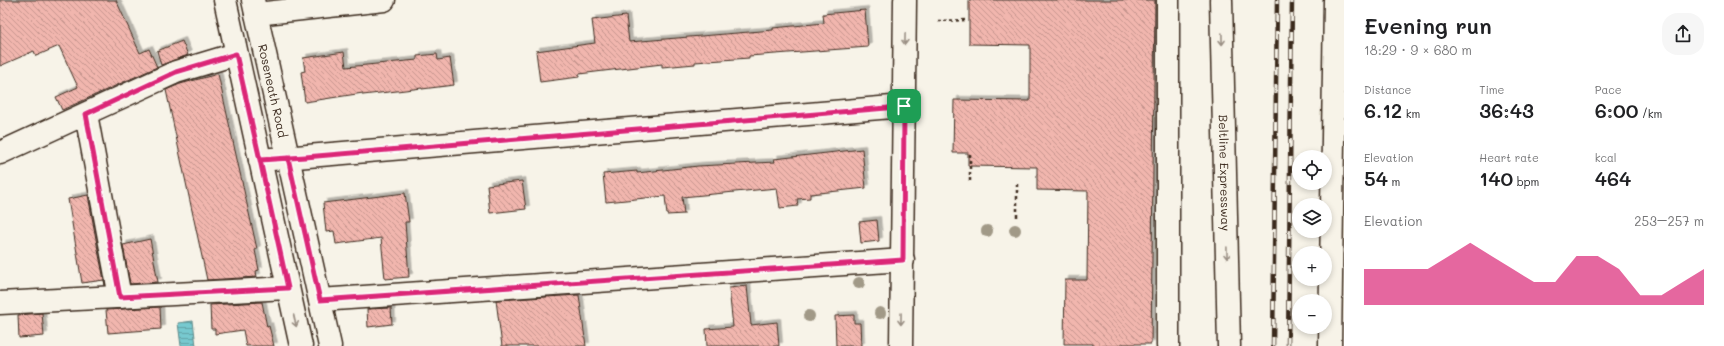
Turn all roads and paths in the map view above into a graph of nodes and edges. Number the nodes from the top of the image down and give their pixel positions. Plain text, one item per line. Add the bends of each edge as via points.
1 (225, 0) edge
2 (384, 0) edge
3 (905, 0) edge
4 (1168, 0) edge
5 (1221, 0) edge
6 (1335, 0) edge
7 (254, 7) edge
8 (967, 20) dead end
9 (938, 21) dead end
10 (236, 54) junction
11 (904, 106) junction
12 (86, 114) junction
13 (0, 153) edge
14 (970, 154) dead end
15 (288, 158) junction
16 (260, 160) junction
17 (970, 181) dead end
18 (1017, 182) dead end
19 (1017, 217) dead end
20 (903, 260) junction
21 (288, 288) junction
22 (120, 297) junction
23 (320, 300) junction
24 (0, 303) edge
25 (301, 346) edge
26 (330, 346) edge
27 (901, 346) edge
28 (1168, 346) edge
29 (1229, 346) edge
30 (1330, 346) edge

1 - 10 main road
2 - 7 main road
3 -> 11 main road
4 - 28 main road
5 -> 29 main road, Beltline Expressway
6 - 30 main road
7 - 15 main road, Roseneath Road
8 - 9 path
10 - 12 main road via 176,72
10 - 16 main road
11 - 15 main road
11 - 20 main road
12 - 13 main road
12 - 22 main road
14 - 17 path
15 - 16 main road
15 - 23 main road, Roseneath Road
16 - 21 main road
18 - 19 path
20 - 23 main road
20 -> 27 main road
21 - 22 main road
21 -> 25 main road
22 - 24 main road
23 - 26 main road, Roseneath Road

